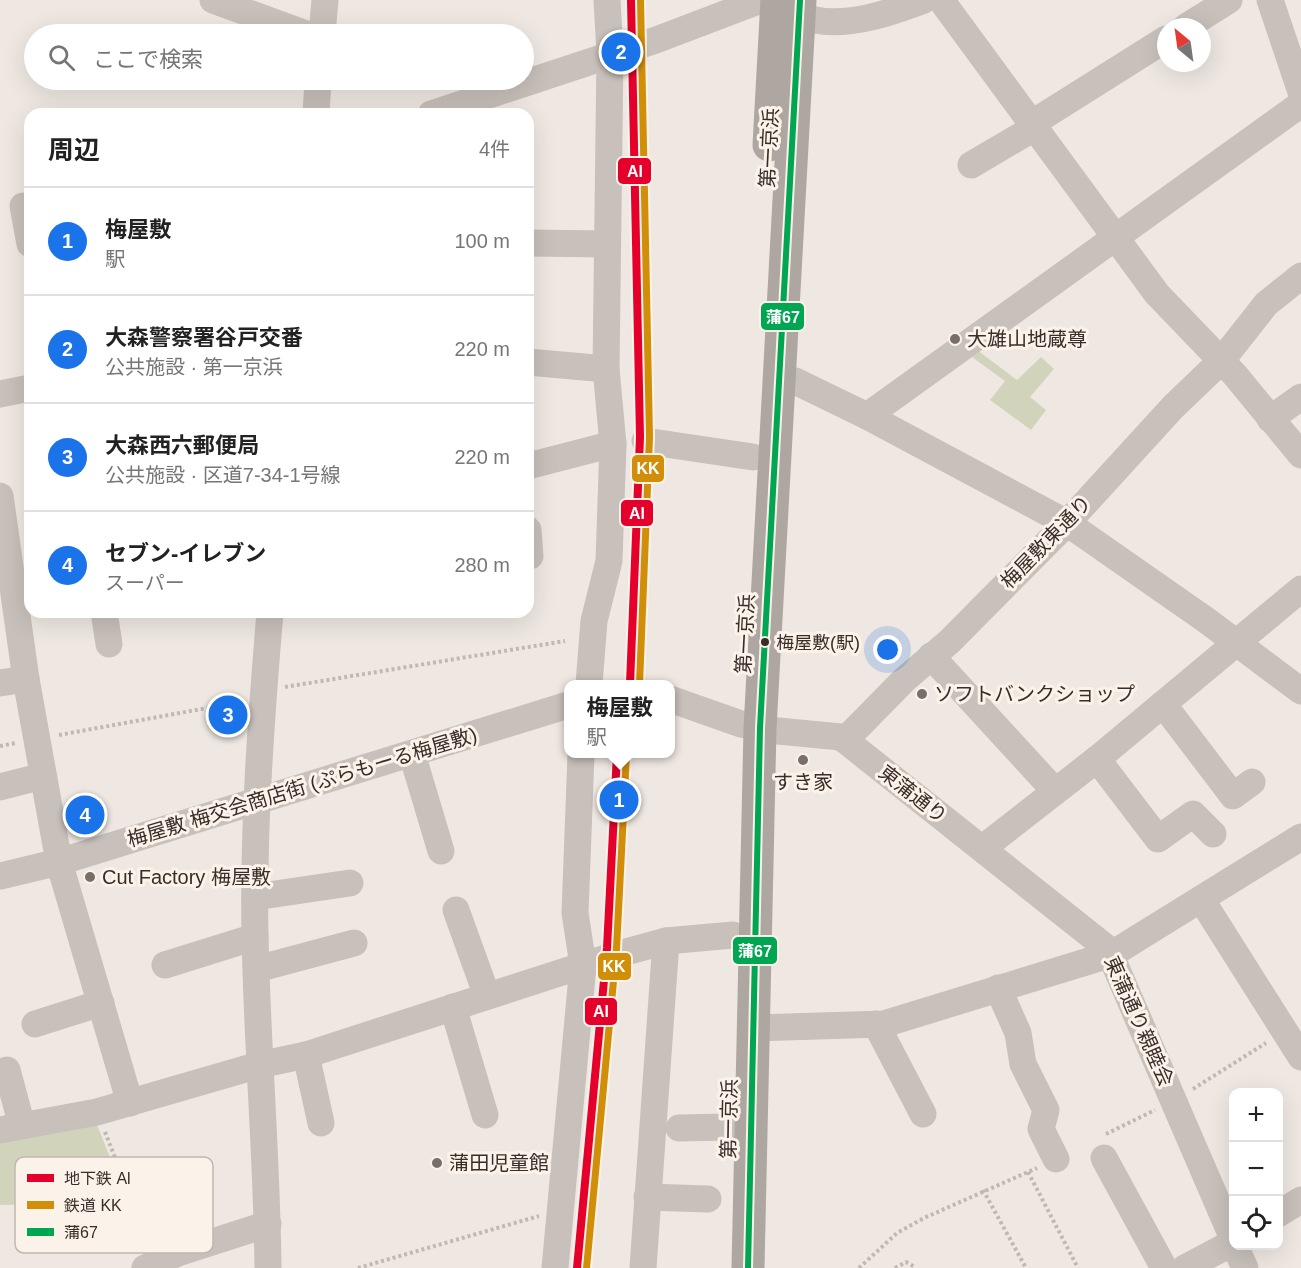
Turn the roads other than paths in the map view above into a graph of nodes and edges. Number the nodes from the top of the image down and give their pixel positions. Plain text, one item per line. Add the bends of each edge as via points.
1 (213, 0) edge
2 (325, 0) edge
3 (607, 0) edge
4 (924, 0) edge
5 (941, 0) edge
6 (1229, 0) edge
7 (1270, 0) edge
8 (786, 3) edge
9 (1200, 18) edge
10 (279, 24) edge
11 (323, 24) edge
12 (1157, 45) edge
13 (610, 54) junction
14 (534, 80) edge
15 (317, 90) edge
16 (506, 90) edge
17 (1301, 92) edge
18 (1301, 104) edge
19 (316, 108) edge
20 (454, 108) edge
21 (1033, 126) junction
22 (971, 165) dead end
23 (18, 207) edge
24 (24, 226) edge
25 (1113, 238) junction
26 (534, 243) edge
27 (607, 243) junction
28 (1301, 276) edge
29 (1222, 360) junction
30 (534, 363) edge
31 (606, 369) junction
32 (777, 377) junction
33 (24, 389) edge
34 (0, 394) edge
35 (1301, 397) edge
36 (867, 416) junction
37 (1270, 419) junction
38 (645, 441) dead end
39 (613, 444) junction
40 (1301, 455) edge
41 (753, 457) junction
42 (534, 464) edge
43 (0, 496) edge
44 (1067, 523) junction
45 (13, 564) edge
46 (1301, 589) edge
47 (105, 618) edge
48 (269, 618) edge
49 (1237, 642) junction
50 (109, 644) dead end
51 (931, 656) junction
52 (589, 680) edge
53 (13, 681) edge
54 (1301, 691) edge
55 (675, 701) edge
56 (1163, 704) junction
57 (564, 706) edge
58 (750, 726) junction
59 (845, 740) junction
60 (412, 754) junction
61 (581, 758) edge
62 (1097, 759) junction
63 (44, 776) junction
64 (1252, 782) dead end
65 (0, 787) edge
66 (1055, 791) junction
67 (255, 802) junction
68 (1213, 834) dead end
69 (1301, 837) edge
70 (983, 849) junction
71 (441, 851) dead end
72 (59, 862) junction
73 (0, 876) edge
74 (350, 883) dead end
75 (255, 897) junction
76 (1201, 899) junction
77 (456, 910) dead end
78 (733, 935) junction
79 (255, 937) junction
80 (666, 941) junction
81 (354, 943) dead end
82 (1112, 954) junction
83 (165, 965) dead end
84 (584, 965) junction
85 (257, 969) junction
86 (999, 988) junction
87 (487, 996) junction
88 (101, 1003) junction
89 (453, 1007) junction
90 (35, 1024) dead end
91 (876, 1024) junction
92 (754, 1028) junction
93 (306, 1055) junction
94 (1301, 1057) edge
95 (259, 1065) junction
96 (7, 1070) dead end
97 (130, 1103) junction
98 (923, 1114) dead end
99 (485, 1115) dead end
100 (321, 1123) dead end
101 (729, 1127) junction
102 (11, 1128) edge
103 (679, 1128) dead end
104 (1101, 1148) road end
105 (1056, 1159) road end
106 (647, 1197) junction
107 (708, 1199) dead end
108 (1301, 1200) edge
109 (1283, 1211) edge
110 (268, 1224) junction
111 (1229, 1231) edge
112 (213, 1242) edge
113 (1229, 1246) edge
114 (1237, 1250) edge
115 (178, 1253) edge
116 (151, 1266) edge
117 (268, 1268) edge
118 (555, 1268) edge
119 (643, 1268) edge
120 (725, 1268) edge
121 (748, 1268) edge
122 (1164, 1268) edge
123 (1185, 1268) edge
124 (1245, 1268) edge

1 - 10 street
2 - 11 street
3 - 13 street
4 - 8 street via 877,16 842,20 814,20
5 - 21 street
6 - 9 street
7 - 17 street
8 - 13 street via 756,2
8 - 32 highway, 第一京浜
8 - 41 highway, 第一京浜
12 - 21 street
13 - 14 street
13 - 27 street
15 - 19 street
16 - 20 street
18 - 25 street
21 - 22 street
21 - 25 street
23 - 24 street
25 - 29 street via 1156,294
25 - 36 street
26 - 27 street
27 - 31 street
28 - 29 street, 梅屋敷東通り via 1266,304
29 - 37 street
29 - 44 street, 梅屋敷東通り via 1173,407
30 - 31 street
31 - 39 street
32 - 36 street via 795,381
32 - 58 highway, 第一京浜
33 - 34 street
35 - 37 street
36 - 44 street
37 - 40 street
38 - 41 street
39 - 42 street
39 - 52 street via 609,561 594,621
41 - 58 highway, 第一京浜
43 - 45 street
44 - 49 street
44 - 51 street, 梅屋敷東通り
45 - 53 street
46 - 49 street
47 - 50 street
48 - 67 street
49 - 54 street
49 - 56 street
51 - 59 street, 梅屋敷東通り
51 - 66 street
53 - 63 street via 37,739
55 - 58 street
56 - 62 street
56 - 64 street via 1233,796
57 - 60 street, 梅屋敷 梅交会商店街 (ぷらもーる梅屋敷)
58 - 59 street
58 - 78 highway, 第一京浜
58 - 92 highway, 第一京浜
59 - 70 street, 東蒲通り
60 - 67 street, 梅屋敷 梅交会商店街 (ぷらもーる梅屋敷)
60 - 71 street
61 - 84 street via 575,913
62 - 66 street
62 - 68 street via 1158,839 1193,814
63 - 65 street
63 - 72 street
66 - 70 street
67 - 72 street, 梅屋敷 梅交会商店街 (ぷらもーる梅屋敷)
67 - 75 street
69 - 76 street
70 - 82 street, 東蒲通り親睦会
72 - 73 street, 梅屋敷 梅交会商店街 (ぷらもーる梅屋敷)
72 - 88 street
74 - 75 street
75 - 79 street
76 - 82 street
76 - 94 street
77 - 87 street
78 - 80 street
78 - 101 highway, 第一京浜
79 - 83 street
79 - 85 street
80 - 84 street
80 - 106 street
81 - 85 street
82 - 86 street
82 - 111 street, 東蒲通り親睦会
84 - 87 street
84 - 118 street
85 - 95 street
86 - 91 street
86 - 105 street via 1018,1033 1023,1064 1046,1110 1041,1130
87 - 89 street
88 - 90 street
88 - 97 street
89 - 93 street
89 - 99 street
91 - 92 street
91 - 98 street
92 - 121 highway, 第一京浜
93 - 95 street
93 - 100 street
95 - 97 street
95 - 110 street
96 - 102 street
97 - 102 street
101 - 103 street
101 - 120 highway, 第一京浜
104 - 122 street
106 - 107 street
106 - 119 street
108 - 109 street
110 - 112 street
110 - 117 street
113 - 123 street
114 - 124 street, 東蒲通り親睦会
115 - 116 street

